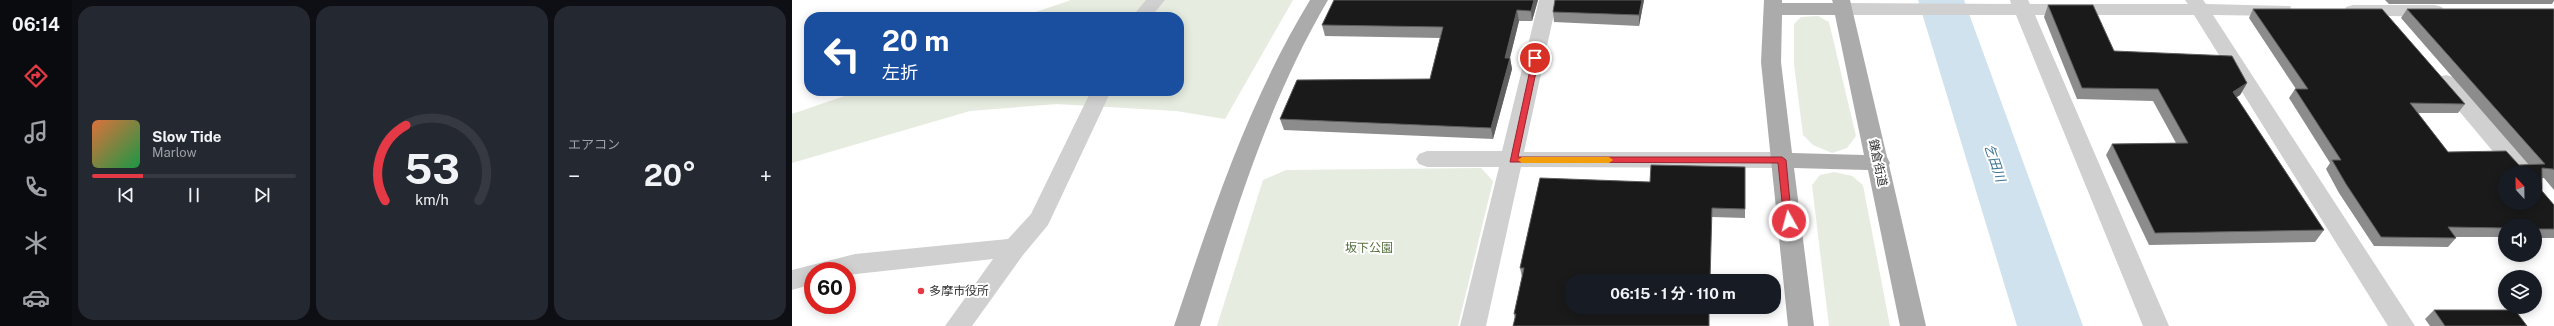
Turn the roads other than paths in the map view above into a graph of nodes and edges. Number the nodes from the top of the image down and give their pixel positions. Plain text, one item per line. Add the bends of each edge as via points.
1 (1156, 0) edge
2 (1319, 0) edge
3 (1548, 0) edge
4 (1773, 4) edge
5 (1843, 4) edge
6 (2197, 5) edge
7 (2379, 5) edge
8 (2014, 6) edge
9 (2304, 10) edge
10 (2336, 10) edge
11 (2453, 11) edge
12 (1145, 12) edge
13 (2399, 29) edge
14 (2436, 71) edge
15 (1099, 96) edge
16 (1428, 159) dead end
17 (1513, 160) junction
18 (1782, 160) junction
19 (1878, 162) junction
20 (2518, 166) edge
21 (1014, 248) junction
22 (856, 263) edge
23 (804, 277) edge
24 (792, 280) edge
25 (958, 326) edge
26 (1187, 326) edge
27 (1473, 326) edge
28 (1801, 326) edge
29 (1913, 326) edge
30 (2156, 326) edge
31 (2402, 326) edge

1 - 12 street
2 - 26 main road via 1293,39 1242,159
3 - 17 street
4 - 5 main road
4 - 18 main road via 1771,62
5 - 8 street via 1881,9
5 - 19 main road, 鎌倉街道
6 - 8 street
6 - 9 street
6 - 31 street
7 - 10 street
7 - 11 street
7 - 13 street
8 - 30 street
14 - 20 street
15 - 21 street via 1040,219
16 - 17 street
17 - 18 street
17 - 27 street
18 - 19 main road
18 - 28 main road
19 - 29 main road, 鎌倉街道
21 - 22 street
21 - 25 street
23 - 24 street

